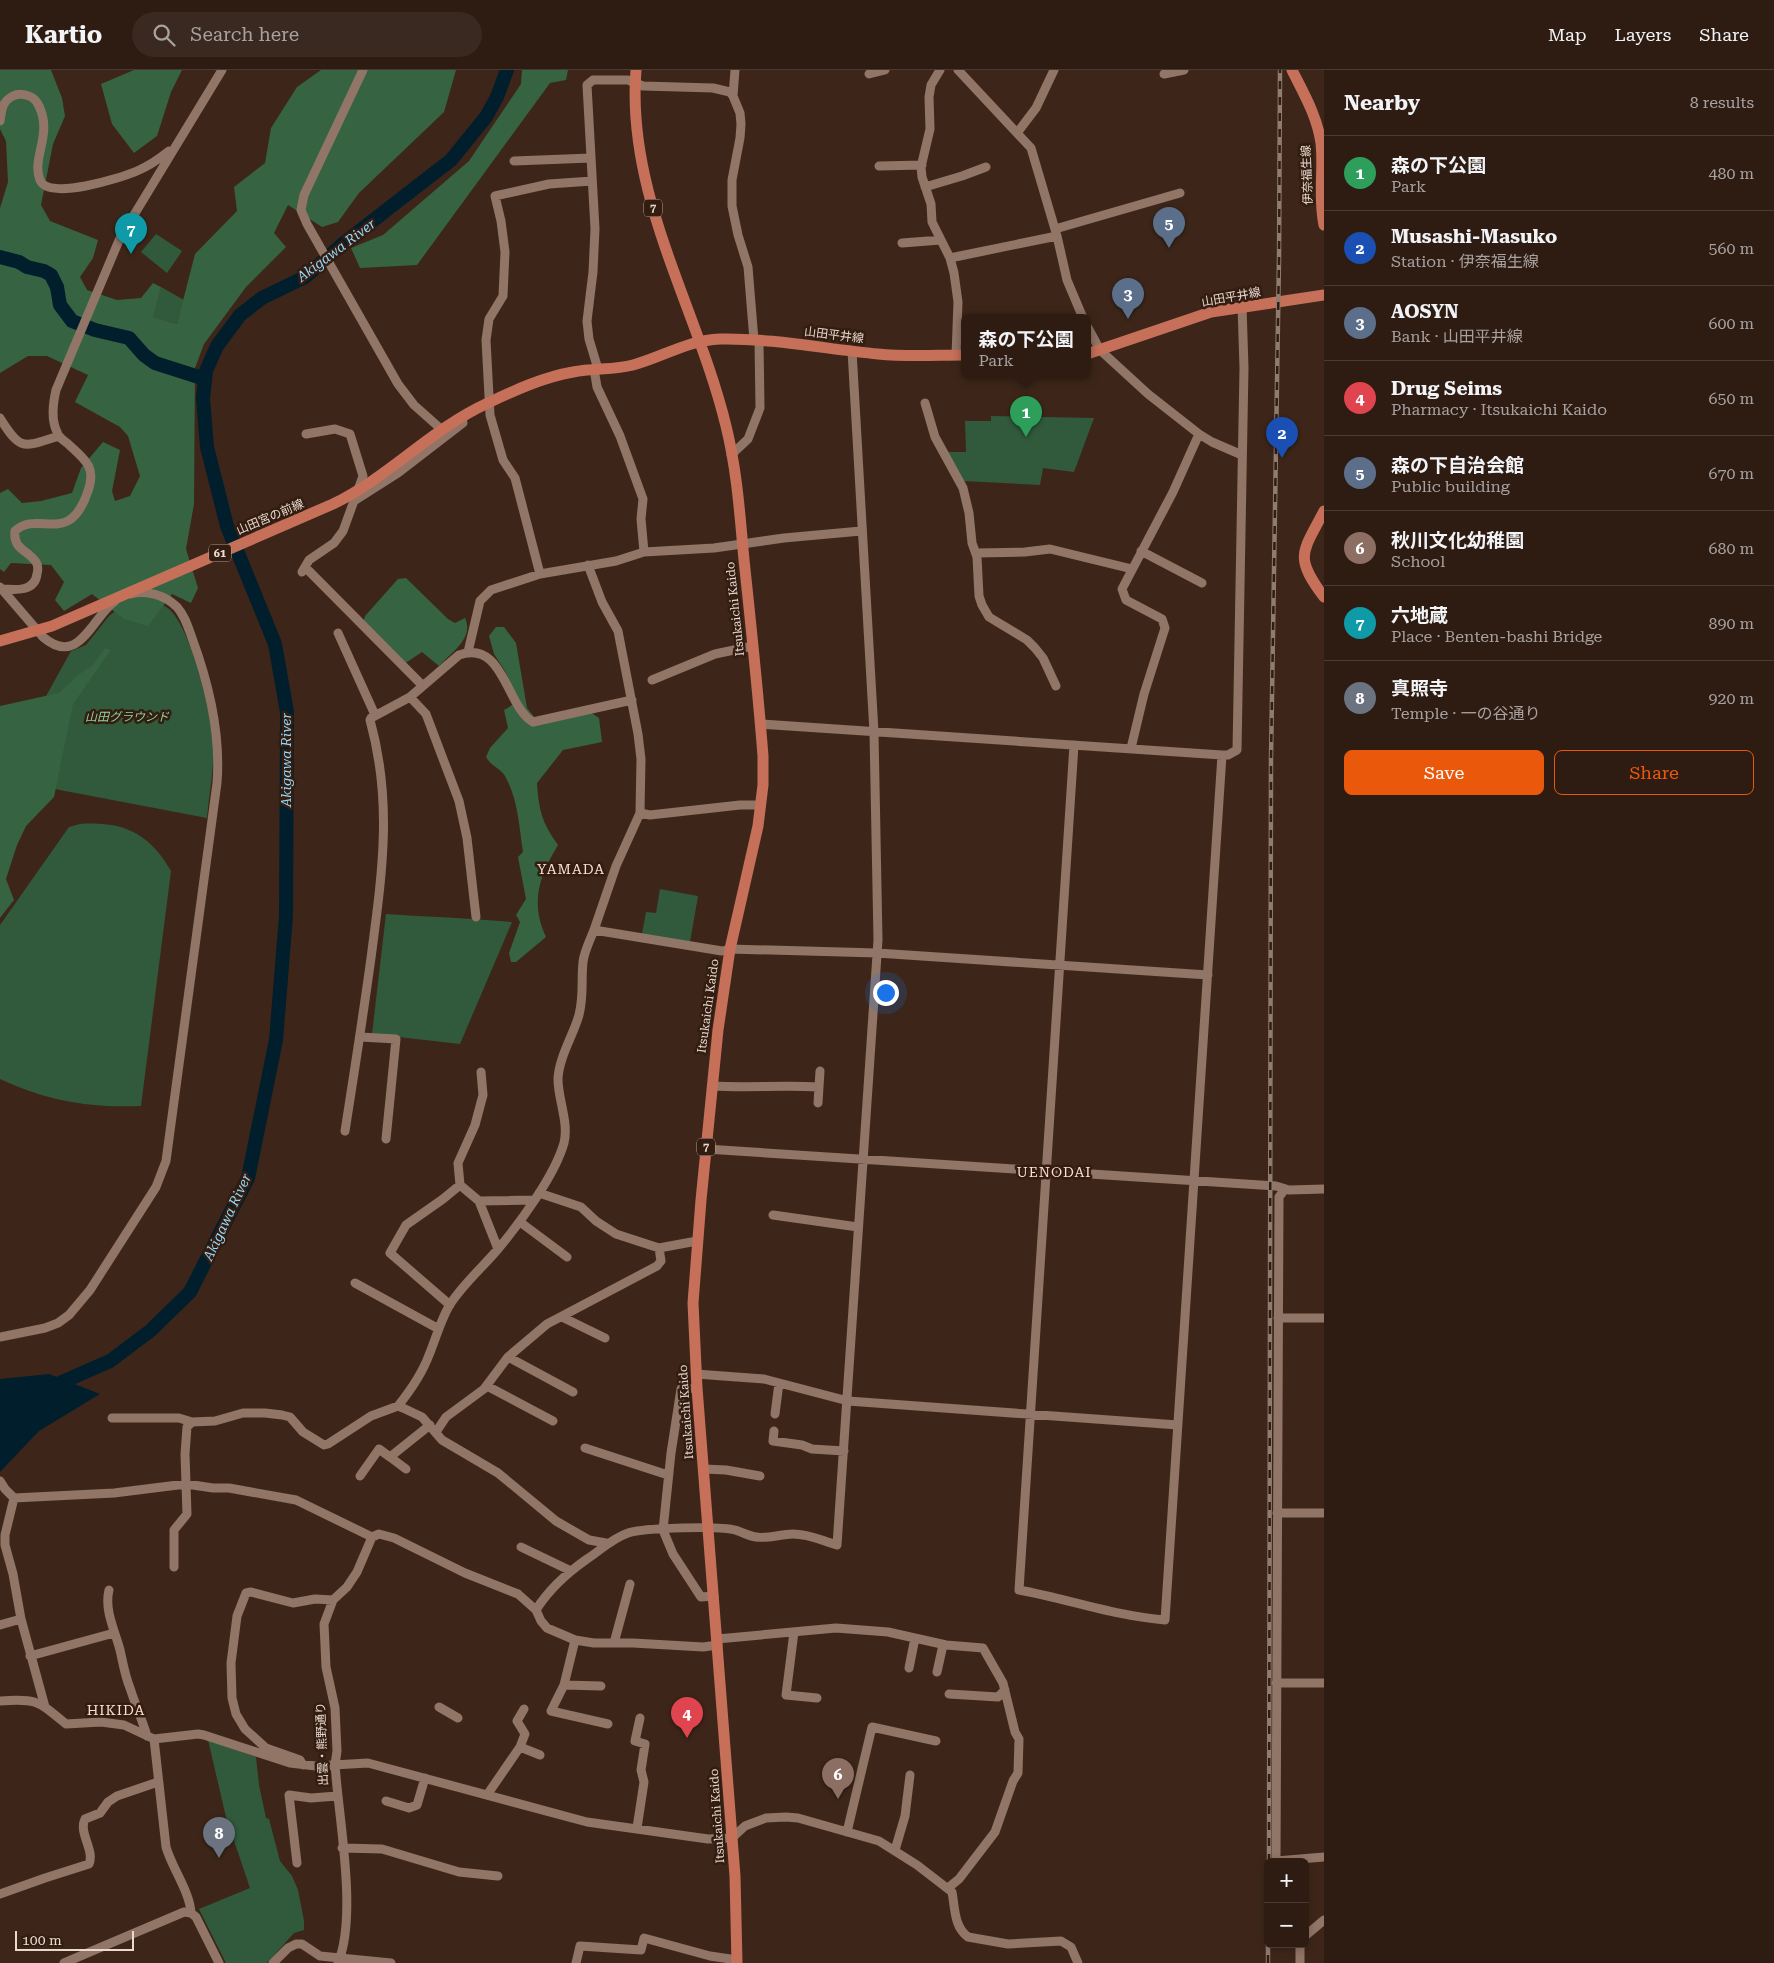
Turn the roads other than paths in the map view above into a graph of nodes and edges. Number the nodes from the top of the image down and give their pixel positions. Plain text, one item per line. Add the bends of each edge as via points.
1 (222, 70) edge
2 (363, 70) edge
3 (636, 70) edge
4 (735, 70) edge
5 (885, 70) edge
6 (940, 70) edge
7 (958, 70) edge
8 (1054, 70) edge
9 (1184, 70) edge
10 (1292, 70) edge
11 (869, 74) dead end
12 (1164, 74) dead end
13 (635, 83) junction
14 (733, 96) junction
15 (0, 121) edge
16 (1017, 133) junction
17 (175, 146) junction
18 (591, 158) junction
19 (514, 161) dead end
20 (922, 165) junction
21 (879, 166) dead end
22 (986, 167) dead end
23 (137, 171) junction
24 (152, 182) junction
25 (592, 182) junction
26 (925, 187) junction
27 (1180, 193) dead end
28 (1324, 225) edge
29 (1056, 232) junction
30 (941, 240) junction
31 (902, 243) dead end
32 (950, 258) junction
33 (1324, 295) edge
34 (1242, 306) junction
35 (1081, 314) edge
36 (1091, 333) edge
37 (757, 340) junction
38 (700, 341) junction
39 (1100, 350) junction
40 (852, 351) junction
41 (1091, 353) edge
42 (960, 355) edge
43 (596, 369) junction
44 (489, 402) junction
45 (925, 403) dead end
46 (462, 415) junction
47 (0, 418) edge
48 (441, 429) junction
49 (306, 434) dead end
50 (1199, 434) junction
51 (59, 436) junction
52 (731, 455) junction
53 (1242, 455) junction
54 (354, 501) junction
55 (1324, 511) edge
56 (861, 531) junction
57 (742, 544) junction
58 (1141, 551) junction
59 (644, 552) junction
60 (976, 553) junction
61 (588, 565) junction
62 (1132, 569) junction
63 (540, 574) junction
64 (1202, 583) dead end
65 (1, 588) edge
66 (1324, 597) edge
67 (338, 633) dead end
68 (0, 641) edge
69 (753, 646) junction
70 (468, 652) junction
71 (652, 680) dead end
72 (423, 686) junction
73 (1056, 686) dead end
74 (410, 697) junction
75 (632, 700) junction
76 (375, 715) junction
77 (760, 724) junction
78 (874, 732) junction
79 (1074, 745) junction
80 (1131, 748) junction
81 (1222, 755) junction
82 (761, 805) junction
83 (640, 814) junction
84 (476, 917) dead end
85 (594, 930) junction
86 (730, 949) junction
87 (877, 953) junction
88 (1058, 965) junction
89 (1208, 975) junction
90 (360, 1037) junction
91 (481, 1072) dead end
92 (820, 1072) dead end
93 (712, 1086) junction
94 (819, 1087) junction
95 (818, 1103) dead end
96 (345, 1132) dead end
97 (386, 1139) dead end
98 (706, 1149) junction
99 (863, 1159) junction
100 (1046, 1171) junction
101 (1194, 1181) junction
102 (460, 1185) junction
103 (1285, 1189) junction
104 (1324, 1189) edge
105 (537, 1196) junction
106 (480, 1201) junction
107 (773, 1215) dead end
108 (520, 1222) junction
109 (858, 1227) junction
110 (697, 1242) junction
111 (659, 1248) junction
112 (498, 1249) junction
113 (566, 1257) dead end
114 (355, 1283) dead end
115 (450, 1305) junction
116 (562, 1317) junction
117 (1278, 1318) junction
118 (1324, 1318) edge
119 (437, 1328) junction
120 (0, 1336) edge
121 (605, 1338) dead end
122 (508, 1357) junction
123 (696, 1374) junction
124 (779, 1383) junction
125 (486, 1386) junction
126 (697, 1388) junction
127 (573, 1392) dead end
128 (848, 1401) junction
129 (398, 1406) junction
130 (775, 1414) dead end
131 (1030, 1414) junction
132 (112, 1418) dead end
133 (554, 1421) dead end
134 (192, 1422) junction
135 (1178, 1425) junction
136 (433, 1428) junction
137 (774, 1431) dead end
138 (585, 1448) dead end
139 (844, 1451) junction
140 (390, 1458) junction
141 (406, 1469) dead end
142 (704, 1469) junction
143 (668, 1475) junction
144 (360, 1476) dead end
145 (760, 1476) dead end
146 (0, 1481) edge
147 (186, 1484) junction
148 (14, 1498) junction
149 (1277, 1513) junction
150 (1324, 1513) edge
151 (708, 1528) junction
152 (662, 1530) junction
153 (372, 1537) junction
154 (606, 1544) junction
155 (522, 1547) dead end
156 (4, 1555) edge
157 (174, 1567) dead end
158 (571, 1571) junction
159 (630, 1584) dead end
160 (109, 1590) dead end
161 (714, 1596) junction
162 (333, 1600) junction
163 (536, 1610) junction
164 (21, 1619) junction
165 (0, 1624) edge
166 (794, 1632) junction
167 (114, 1633) junction
168 (915, 1638) junction
169 (575, 1640) junction
170 (717, 1642) junction
171 (614, 1643) junction
172 (943, 1645) junction
173 (30, 1656) junction
174 (909, 1668) dead end
175 (937, 1672) dead end
176 (1276, 1683) junction
177 (1324, 1683) edge
178 (564, 1685) junction
179 (600, 1686) dead end
180 (1005, 1690) junction
181 (950, 1694) dead end
182 (817, 1698) dead end
183 (0, 1702) edge
184 (45, 1706) junction
185 (439, 1707) dead end
186 (524, 1710) dead end
187 (458, 1718) dead end
188 (640, 1718) dead end
189 (608, 1724) dead end
190 (150, 1737) junction
191 (936, 1741) dead end
192 (520, 1747) junction
193 (540, 1755) dead end
194 (335, 1764) junction
195 (303, 1765) junction
196 (910, 1774) dead end
197 (425, 1778) junction
198 (158, 1782) junction
199 (487, 1795) junction
200 (337, 1796) junction
201 (386, 1801) dead end
202 (636, 1828) junction
203 (847, 1832) junction
204 (732, 1838) junction
205 (342, 1848) junction
206 (895, 1850) junction
207 (1324, 1857) edge
208 (1276, 1858) edge
209 (1309, 1858) edge
210 (297, 1863) dead end
211 (498, 1876) dead end
212 (948, 1888) junction
213 (0, 1894) edge
214 (191, 1913) junction
215 (1324, 1920) edge
216 (1309, 1933) edge
217 (1300, 1948) edge
218 (339, 1960) edge
219 (737, 1961) edge
220 (64, 1963) edge
221 (220, 1963) edge
222 (273, 1963) edge
223 (391, 1963) edge
224 (576, 1963) edge
225 (1078, 1963) edge
226 (1300, 1963) edge

1 - 17 street
2 - 48 street via 304,195 301,210 398,384 414,405
3 - 13 main road, Itsukaichi Kaido / 7
4 - 14 street
5 - 11 street
6 - 20 street via 929,97 930,129
7 - 16 street
8 - 16 street via 1036,108
9 - 12 street
10 - 28 main road, 伊奈福生線 via 1313,112 1321,143
13 - 14 street via 713,88 730,92
13 - 18 street via 593,80 587,85
13 - 38 main road, Itsukaichi Kaido / 7 via 636,130 645,181
14 - 37 street via 741,124 732,180 732,206 748,267
15 - 23 street via 4,105 12,97 25,94 35,99 45,123 39,172 40,180 47,188 78,188
16 - 29 street via 1032,152
17 - 23 street
17 - 24 street
18 - 19 street
18 - 25 street
20 - 21 street
20 - 26 street
22 - 26 street
23 - 24 street
24 - 51 street via 120,238 54,397 55,427
25 - 43 street via 595,229 587,321
25 - 44 street via 549,184 496,196 505,252 503,296 489,320 486,340
26 - 30 street via 931,204 932,222
27 - 29 street
29 - 32 street
29 - 35 street via 1067,280
30 - 31 street
30 - 32 street
32 - 42 street via 958,302
33 - 34 main road, 山田平井線 via 1277,304
34 - 39 main road, 山田平井線 via 1211,312
34 - 53 street
36 - 39 street
37 - 38 main road, 山田平井線
37 - 40 main road, 山田平井線
37 - 52 street via 760,408 748,439
38 - 43 main road, 61 via 632,365
38 - 52 main road, Itsukaichi Kaido / 7 via 720,401
39 - 41 main road, 山田平井線
39 - 50 street
40 - 42 main road, 山田平井線 via 901,356
40 - 56 street
43 - 44 main road, 61 via 557,375
43 - 59 street via 596,387 620,436 643,499
44 - 46 main road, 61
44 - 63 street via 503,460 515,478
45 - 60 street via 935,437 962,488
46 - 48 main road, 61
46 - 54 street via 462,422 442,439
47 - 51 street via 12,437 21,444
48 - 68 main road, 山田宮の前線 / 61 via 368,485 333,504 60,623
49 - 54 street via 335,428 350,434 364,474
50 - 53 street
50 - 58 street
51 - 65 street via 91,470 92,477 84,501 78,512 64,523 32,524 15,531 14,540 35,562 37,576 24,589
52 - 57 main road, Itsukaichi Kaido / 7
53 - 81 street via 1237,750
54 - 72 street via 343,531 334,543 309,560 304,569
55 - 66 main road via 1307,541 1304,562 1310,580
56 - 57 street
56 - 78 street
57 - 59 street
57 - 69 main road, Itsukaichi Kaido / 7
58 - 62 street
58 - 64 street
59 - 61 street
60 - 62 street via 1050,549
60 - 73 street via 982,605 990,617 1035,648
61 - 63 street
61 - 75 street via 602,602 618,631
62 - 80 street via 1122,588 1123,596 1162,619 1165,628
63 - 70 street via 484,595
65 - 120 street via 43,637 62,646 82,639 112,604 128,594 155,594 174,605 186,622 205,675 218,762 169,1147 162,1174 90,1290 69,1315 45,1328
67 - 76 street
69 - 71 street via 715,654
69 - 77 main road, Itsukaichi Kaido / 7
70 - 72 street via 459,655
70 - 75 street via 491,661 505,678 525,717 533,722
72 - 74 street
74 - 76 street
74 - 84 street via 426,714 459,801 467,838
75 - 83 street via 641,758
76 - 90 street via 370,720 381,774 383,865
77 - 78 street
77 - 82 main road, Itsukaichi Kaido / 7 via 763,756
78 - 79 street
78 - 87 street
79 - 80 street
79 - 88 street
80 - 81 street
81 - 89 street
82 - 83 street
82 - 86 main road, Itsukaichi Kaido / 7
83 - 85 street via 616,866
85 - 86 street via 722,951
85 - 105 street via 583,961 584,991 579,1016 558,1081 564,1143
86 - 87 street
86 - 93 main road, Itsukaichi Kaido / 7
87 - 88 street
87 - 99 street
88 - 89 street
88 - 100 street
89 - 101 street
90 - 96 street
90 - 97 street via 396,1040
91 - 102 street via 483,1095 475,1125 458,1163
92 - 94 street
93 - 94 street
93 - 98 main road, Itsukaichi Kaido / 7
94 - 95 street
98 - 99 street
98 - 110 main road, Itsukaichi Kaido / 7
99 - 100 street
99 - 109 street
100 - 101 street
100 - 131 street
101 - 103 street
101 - 135 street
102 - 106 street
102 - 115 street via 406,1226 390,1252
103 - 104 street
103 - 117 street via 1279,1196
105 - 106 street
105 - 108 street
105 - 111 street via 581,1207 616,1234
106 - 112 street
107 - 109 street
108 - 112 street
108 - 113 street
109 - 128 street
110 - 111 street
110 - 123 main road, Itsukaichi Kaido / 7 via 693,1303
111 - 116 street via 657,1266
112 - 115 street
114 - 119 street
115 - 119 street
116 - 121 street
116 - 122 street via 547,1324
117 - 118 street
117 - 149 street
119 - 129 street via 419,1377
122 - 125 street
122 - 127 street
123 - 124 street
123 - 126 main road, Itsukaichi Kaido / 7
124 - 128 street
124 - 130 street
125 - 133 street
125 - 136 street
126 - 142 main road, Itsukaichi Kaido / 7
126 - 143 street via 681,1389
128 - 131 street
128 - 139 street
129 - 134 street via 371,1416 324,1445 303,1432 290,1417 265,1412
129 - 136 street via 416,1414
131 - 135 street
131 - 135 street via 1019,1590 1120,1614 1165,1620
132 - 134 street via 179,1418
134 - 147 street via 187,1427
136 - 140 street
136 - 154 street via 442,1440 498,1473 556,1522 589,1540
137 - 139 street via 773,1441
138 - 143 street
139 - 151 street via 837,1545 820,1538 794,1534 755,1537 739,1531
140 - 141 street
140 - 144 street via 379,1449
142 - 145 street
142 - 151 main road, Itsukaichi Kaido / 7
143 - 152 street
146 - 148 street
147 - 148 street via 114,1493
147 - 153 street via 296,1500
147 - 157 street via 187,1514 174,1530
148 - 156 street
149 - 150 street
149 - 176 street
151 - 152 street
151 - 161 main road, Itsukaichi Kaido / 7
152 - 154 street via 629,1533
152 - 161 street via 701,1597
153 - 162 street, 出雲・熊野通り via 357,1572
153 - 163 street via 379,1534 394,1538 465,1573 518,1594
154 - 158 street
155 - 158 street
156 - 164 street via 13,1574
158 - 163 street via 544,1596
159 - 171 street
160 - 167 street via 108,1609
161 - 170 main road, Itsukaichi Kaido / 7
162 - 194 street, 出雲・熊野通り via 323,1633 335,1708
162 - 195 street via 293,1603 251,1592 246,1593 237,1616 231,1663 236,1714 244,1728 266,1748 300,1760
163 - 169 street via 547,1628
164 - 165 street
164 - 173 street
166 - 168 street via 836,1628 888,1632
166 - 170 street
166 - 182 street via 786,1695
167 - 173 street
167 - 190 street via 126,1676
168 - 172 street
168 - 174 street
169 - 171 street
169 - 178 street
170 - 171 street via 702,1647
170 - 204 main road, Itsukaichi Kaido / 7
172 - 175 street
172 - 180 street via 983,1648
173 - 184 street
176 - 177 street
176 - 208 street
178 - 179 street
178 - 189 street via 551,1711
180 - 181 street via 998,1697
180 - 212 street via 1019,1739 1018,1773 995,1832 959,1879
183 - 184 street via 33,1700
184 - 190 street via 66,1724 101,1722 124,1725
185 - 187 street
186 - 192 street via 517,1721 525,1734
188 - 202 street via 635,1741 645,1744 641,1770 644,1782
190 - 195 street via 198,1734 290,1764
190 - 198 street
191 - 203 street via 872,1727
192 - 193 street
192 - 199 street
194 - 195 street
194 - 197 street via 368,1763
194 - 200 street, 出雲・熊野通り
196 - 206 street via 905,1816
197 - 199 street
197 - 201 street via 417,1805 409,1808
198 - 213 street via 117,1796 100,1813 85,1819 83,1827 89,1864
198 - 214 street via 166,1847
199 - 202 street via 587,1822
200 - 205 street, 出雲・熊野通り
200 - 210 street via 311,1798 289,1795
202 - 204 street via 708,1839
203 - 204 street via 798,1818 775,1817 745,1826
203 - 206 street via 873,1839
204 - 219 main road, Itsukaichi Kaido / 7
205 - 211 street via 382,1849 459,1872
205 - 218 street, 出雲・熊野通り via 347,1898
206 - 212 street
207 - 209 street
212 - 225 street via 952,1892 960,1929 968,1937 1008,1944 1061,1941 1071,1947
214 - 220 street via 181,1913
214 - 221 street
215 - 216 street
217 - 226 street
218 - 222 street via 320,1956 302,1944 296,1944
218 - 223 street
219 - 224 street via 644,1938 641,1950 580,1946

